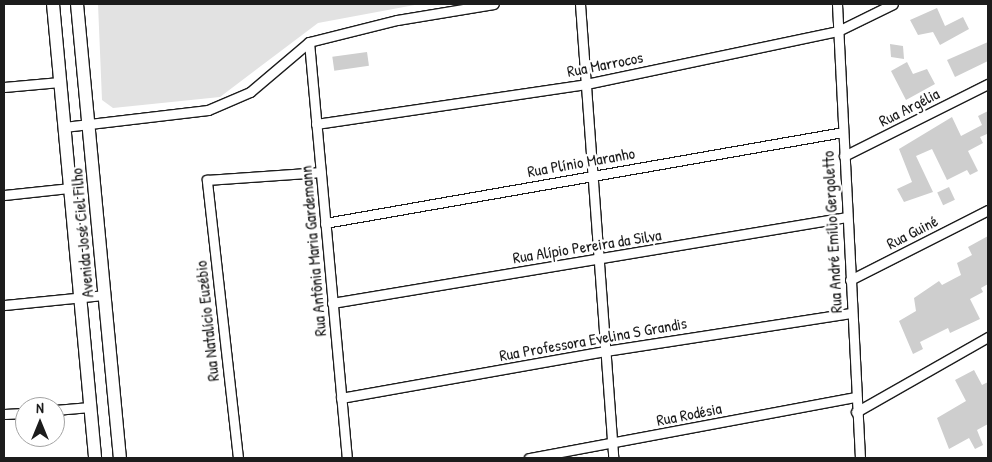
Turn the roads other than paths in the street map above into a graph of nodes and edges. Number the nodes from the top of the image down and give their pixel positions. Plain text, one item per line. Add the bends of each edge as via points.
1 (53, 4) edge
2 (77, 4) edge
3 (494, 4) edge
4 (580, 4) edge
5 (837, 4) edge
6 (892, 4) edge
7 (838, 31) junction
8 (309, 42) junction
9 (60, 82) junction
10 (586, 84) junction
11 (988, 84) edge
12 (4, 87) edge
13 (316, 124) junction
14 (89, 125) junction
15 (64, 127) junction
16 (843, 132) junction
17 (844, 156) junction
18 (321, 172) junction
19 (592, 176) junction
20 (70, 188) junction
21 (4, 195) edge
22 (988, 210) edge
23 (847, 217) junction
24 (325, 223) junction
25 (598, 259) junction
26 (850, 280) junction
27 (104, 295) junction
28 (80, 297) junction
29 (332, 303) junction
30 (4, 305) edge
31 (851, 313) junction
32 (988, 337) edge
33 (605, 351) junction
34 (855, 397) junction
35 (341, 398) junction
36 (90, 408) junction
37 (65, 409) edge
38 (856, 412) junction
39 (612, 445) junction
40 (95, 458) edge
41 (120, 458) edge
42 (238, 458) edge
43 (347, 458) edge
44 (529, 458) edge
45 (613, 458) edge
46 (860, 458) edge

1 - 9 street, Avenida José Ciel Filho
2 - 14 street, Avenida José Ciel Filho
3 - 8 street via 397,20
4 - 10 street
5 - 7 street, Rua André Emílio Gergoletto
6 - 7 street, Rua Marrocos
7 - 10 street, Rua Marrocos
7 - 16 street, Rua André Emílio Gergoletto
8 - 13 street, Rua Antônia Maria Gardemann
8 - 14 street via 250,92 208,110
9 - 12 street
9 - 15 street, Avenida José Ciel Filho
10 - 13 street, Rua Marrocos
10 - 19 street
11 - 17 street, Rua Argélia
13 - 18 street, Rua Antônia Maria Gardemann
14 - 15 street
14 - 27 street, Avenida José Ciel Filho
15 - 20 street, Avenida José Ciel Filho
16 - 17 street, Rua André Emílio Gergoletto
16 - 19 street, Rua Plínio Maranho
17 - 23 street, Rua André Emílio Gergoletto
18 - 24 street, Rua Antônia Maria Gardemann
18 - 42 street, Rua Natalício Euzébio via 207,180
19 - 24 street, Rua Plínio Maranho
19 - 25 street
20 - 21 street
20 - 28 street, Avenida José Ciel Filho
22 - 26 street, Rua Guiné
23 - 25 street, Rua Alípio Pereira da Silva
23 - 26 street, Rua André Emílio Gergoletto
24 - 29 street, Rua Antônia Maria Gardemann
25 - 29 street, Rua Alípio Pereira da Silva
25 - 33 street
26 - 31 street, Rua André Emílio Gergoletto
27 - 28 street
27 - 41 street, Avenida José Ciel Filho
28 - 30 street
28 - 36 street, Avenida José Ciel Filho
29 - 35 street, Rua Antônia Maria Gardemann
31 - 33 street, Rua Professora Evelina S Grandis
31 - 34 street, Rua André Emílio Gergoletto
32 - 38 street
33 - 35 street, Rua Professora Evelina S Grandis
33 - 39 street
34 - 38 street, Rua André Emílio Gergoletto
34 - 39 street, Rua Rodésia
35 - 43 street, Rua Antônia Maria Gardemann
36 - 37 street
36 - 40 street, Avenida José Ciel Filho
38 - 46 street, Rua André Emílio Gergoletto
39 - 44 street, Rua Rodésia
39 - 45 street

